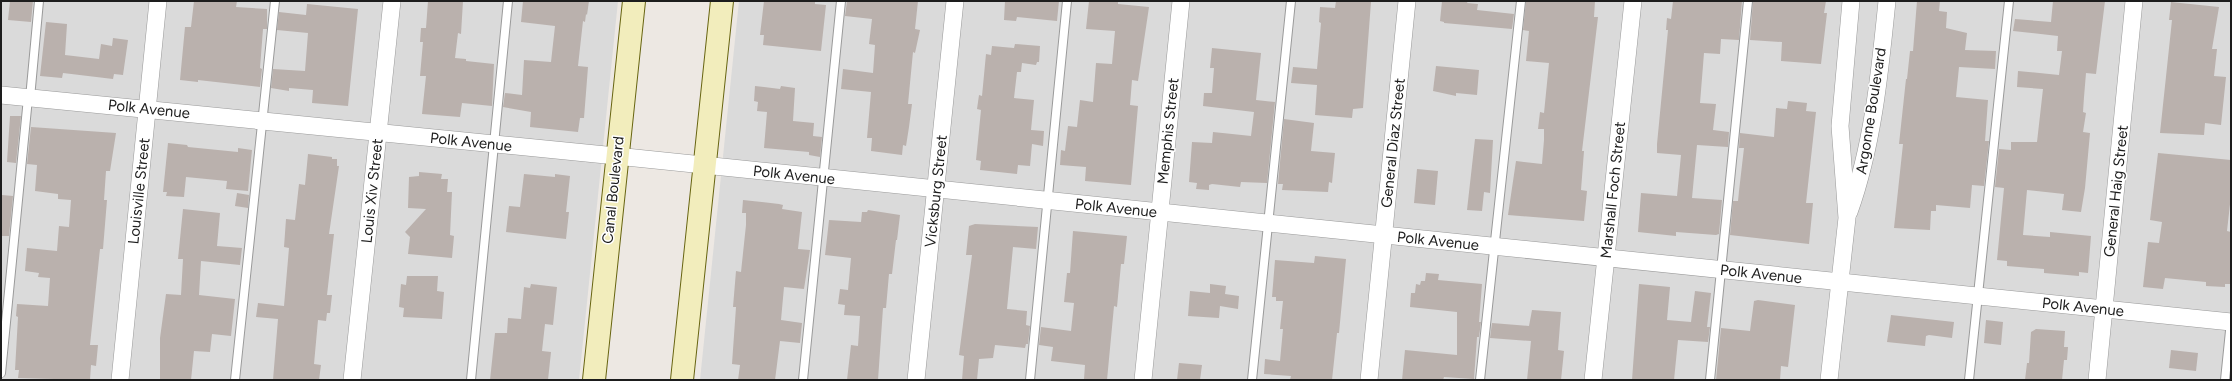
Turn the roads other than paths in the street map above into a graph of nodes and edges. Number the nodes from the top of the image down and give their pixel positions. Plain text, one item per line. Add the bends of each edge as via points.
1 (39, 1) edge
2 (158, 1) edge
3 (275, 1) edge
4 (392, 1) edge
5 (508, 1) edge
6 (634, 1) edge
7 (722, 1) edge
8 (841, 1) edge
9 (955, 1) edge
10 (1067, 1) edge
11 (1181, 1) edge
12 (1290, 1) edge
13 (1407, 1) edge
14 (1521, 1) edge
15 (1633, 1) edge
16 (1748, 1) edge
17 (1851, 1) edge
18 (1886, 1) edge
19 (2009, 1) edge
20 (2134, 1) edge
21 (1, 95) edge
22 (28, 98) junction
23 (147, 109) junction
24 (263, 121) junction
25 (378, 133) junction
26 (494, 144) junction
27 (616, 156) junction
28 (705, 166) junction
29 (824, 178) junction
30 (936, 189) junction
31 (1048, 201) junction
32 (1160, 212) junction
33 (1847, 218) junction
34 (1269, 223) junction
35 (1383, 235) junction
36 (1495, 246) junction
37 (1605, 258) junction
38 (1722, 270) junction
39 (1839, 282) junction
40 (1978, 296) junction
41 (2104, 309) junction
42 (2231, 318) edge
43 (2231, 322) edge
44 (1, 373) edge
45 (120, 380) edge
46 (235, 380) edge
47 (352, 380) edge
48 (471, 380) edge
49 (594, 380) edge
50 (682, 380) edge
51 (803, 380) edge
52 (916, 380) edge
53 (1030, 380) edge
54 (1143, 380) edge
55 (1252, 380) edge
56 (1368, 380) edge
57 (1480, 380) edge
58 (1593, 380) edge
59 (1710, 380) edge
60 (1830, 380) edge
61 (1969, 380) edge
62 (2097, 380) edge
63 (2225, 380) edge

1 - 22 lane
2 - 23 street, Louisville Street
3 - 24 lane
4 - 25 street, Louis Xiv Street
5 - 26 lane
6 - 27 main road, Canal Boulevard
7 - 28 main road
8 - 29 lane
9 - 30 street, Vicksburg Street
10 - 31 lane
11 - 32 street, Memphis Street
12 - 34 lane
13 - 35 street, General Diaz Street
14 - 36 lane
15 - 37 street, Marshall Foch Street
16 - 38 lane
17 - 33 street, Argonne Boulevard via 1840,126
18 - 33 street, Argonne Boulevard via 1876,95 1860,181
19 - 40 lane
20 - 41 street, General Haig Street
21 - 22 street, Polk Avenue
22 - 23 street, Polk Avenue
22 - 44 lane
23 - 24 street, Polk Avenue
23 - 45 street, Louisville Street
24 - 25 street, Polk Avenue
24 - 46 lane
25 - 26 street, Polk Avenue
25 - 47 street, Louis Xiv Street
26 - 27 street, Polk Avenue
26 - 48 lane
27 - 28 street, Polk Avenue
27 - 49 main road, Canal Boulevard
28 - 29 street, Polk Avenue
28 - 50 main road
29 - 30 street, Polk Avenue
29 - 51 lane
30 - 31 street, Polk Avenue
30 - 52 street, Vicksburg Street
31 - 32 street, Polk Avenue
31 - 53 lane
32 - 34 street, Polk Avenue
32 - 54 street, Memphis Street
33 - 39 street, Argonne Boulevard
34 - 35 street, Polk Avenue
34 - 55 lane
35 - 36 street, Polk Avenue
35 - 56 street, General Diaz Street
36 - 37 street, Polk Avenue
36 - 57 lane
37 - 38 street, Polk Avenue
37 - 58 street, Marshall Foch Street
38 - 39 street, Polk Avenue
38 - 59 lane
39 - 40 street, Polk Avenue
39 - 60 street, Argonne Boulevard
40 - 41 street, Polk Avenue
40 - 61 lane
41 - 43 street, Polk Avenue
41 - 62 street, General Haig Street
42 - 43 lane
43 - 63 lane

